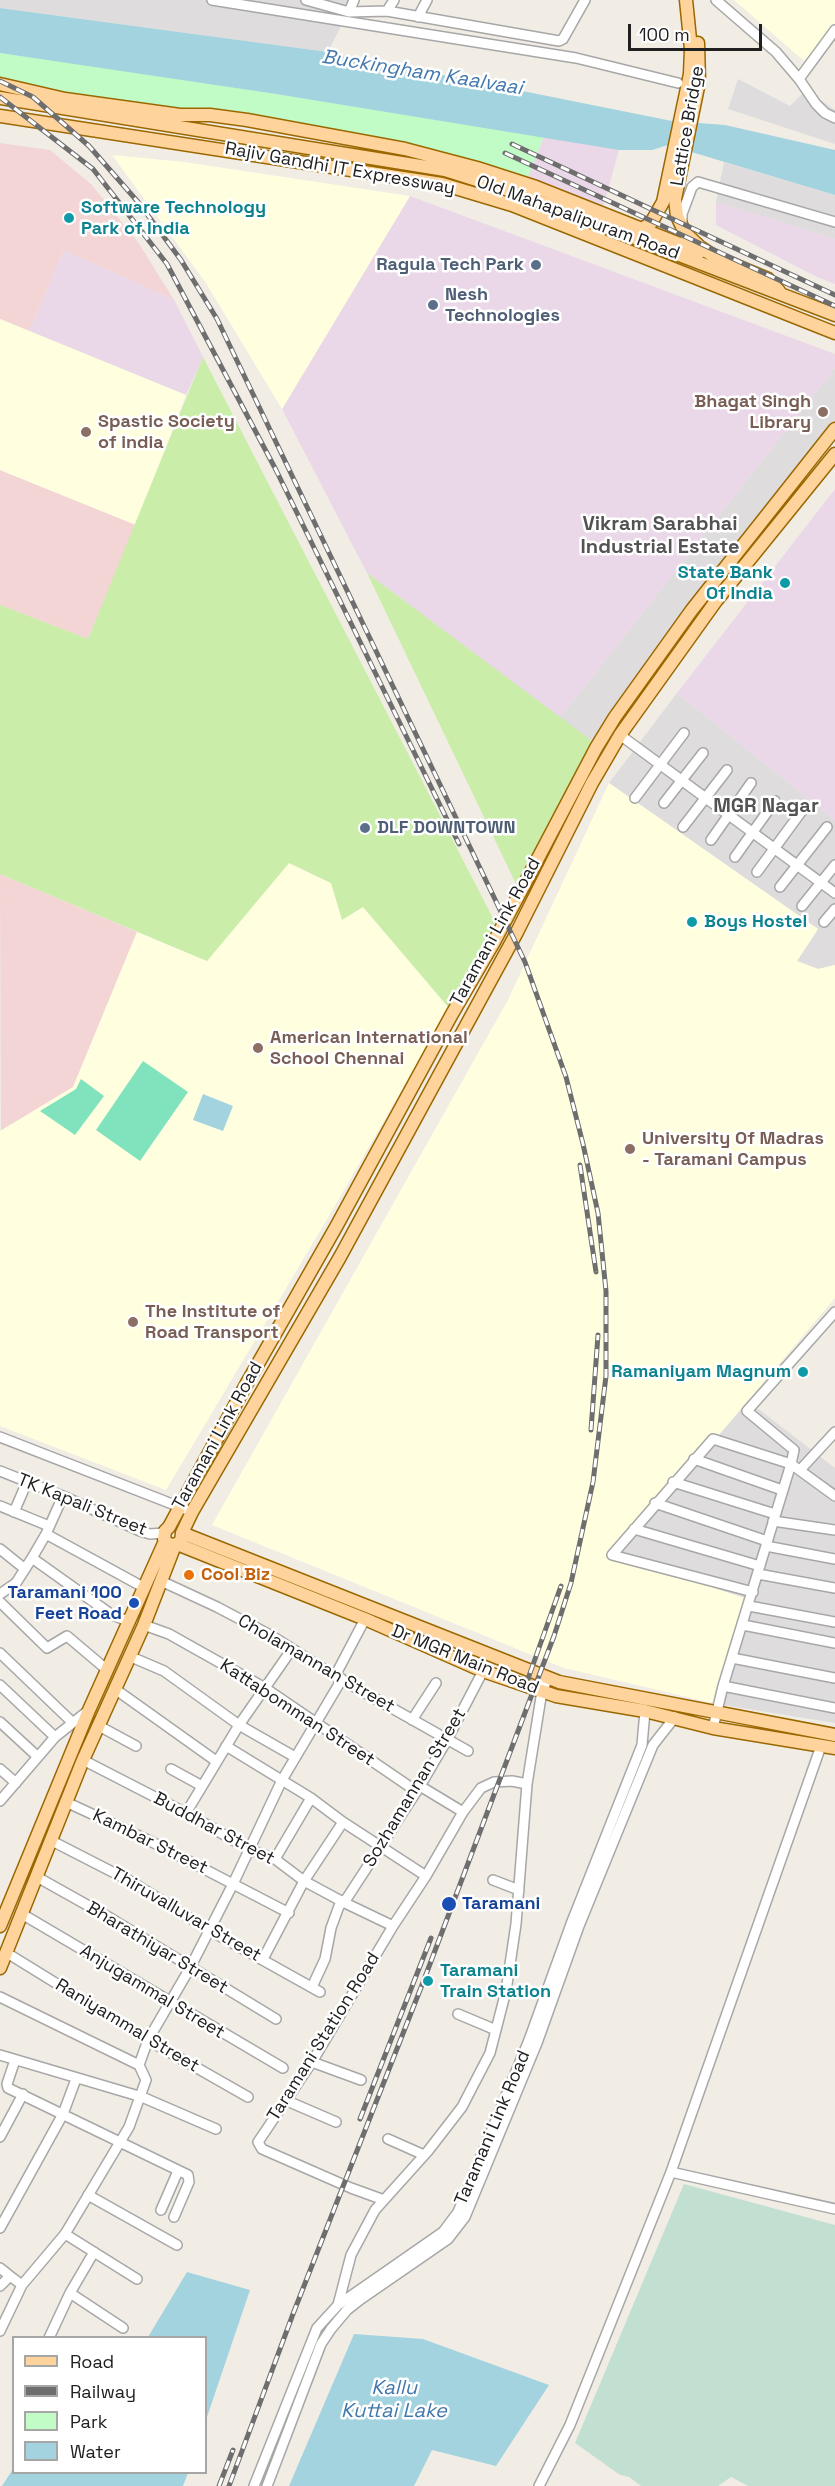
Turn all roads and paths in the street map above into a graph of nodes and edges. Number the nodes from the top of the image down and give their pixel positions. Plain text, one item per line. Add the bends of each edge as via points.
1 (212, 0) edge
2 (306, 0) edge
3 (354, 0) edge
4 (394, 0) edge
5 (427, 0) edge
6 (585, 0) edge
7 (686, 0) edge
8 (694, 0) edge
9 (716, 0) edge
10 (349, 12) junction
11 (387, 12) junction
12 (692, 16) junction
13 (418, 17) junction
14 (835, 30) edge
15 (799, 79) junction
16 (678, 83) dead end
17 (0, 84) edge
18 (0, 98) edge
19 (180, 115) junction
20 (0, 116) edge
21 (835, 118) edge
22 (171, 126) junction
23 (196, 130) junction
24 (225, 135) junction
25 (193, 145) junction
26 (224, 150) junction
27 (536, 187) junction
28 (519, 193) junction
29 (670, 198) junction
30 (835, 222) edge
31 (682, 227) junction
32 (642, 229) junction
33 (715, 256) junction
34 (781, 294) junction
35 (835, 315) edge
36 (831, 331) edge
37 (835, 339) edge
38 (835, 429) edge
39 (835, 454) edge
40 (684, 733) dead end
41 (620, 735) junction
42 (703, 753) dead end
43 (659, 766) junction
44 (727, 770) dead end
45 (681, 781) junction
46 (751, 783) dead end
47 (635, 798) dead end
48 (705, 799) junction
49 (775, 801) dead end
50 (664, 803) dead end
51 (804, 808) dead end
52 (728, 815) junction
53 (827, 827) dead end
54 (684, 828) dead end
55 (752, 833) junction
56 (711, 840) dead end
57 (775, 849) junction
58 (735, 857) dead end
59 (798, 865) junction
60 (835, 865) edge
61 (757, 872) dead end
62 (820, 881) junction
63 (780, 887) dead end
64 (835, 893) edge
65 (802, 906) dead end
66 (835, 909) edge
67 (824, 922) dead end
68 (835, 1312) edge
69 (835, 1432) edge
70 (0, 1437) edge
71 (694, 1459) junction
72 (791, 1464) junction
73 (800, 1470) junction
74 (0, 1472) edge
75 (27, 1482) junction
76 (674, 1482) junction
77 (782, 1490) junction
78 (63, 1496) junction
79 (835, 1496) edge
80 (655, 1503) junction
81 (0, 1506) edge
82 (179, 1506) junction
83 (14, 1512) junction
84 (192, 1512) junction
85 (774, 1517) junction
86 (634, 1529) junction
87 (47, 1530) junction
88 (835, 1530) edge
89 (173, 1537) junction
90 (766, 1544) junction
91 (0, 1548) edge
92 (32, 1558) junction
93 (835, 1559) edge
94 (25, 1569) junction
95 (759, 1570) junction
96 (161, 1581) junction
97 (143, 1587) junction
98 (835, 1588) edge
99 (753, 1592) junction
100 (0, 1594) edge
101 (0, 1602) edge
102 (748, 1606) junction
103 (365, 1619) junction
104 (128, 1621) junction
105 (835, 1622) edge
106 (144, 1625) junction
107 (743, 1625) junction
108 (835, 1643) edge
109 (292, 1649) junction
110 (0, 1653) edge
111 (129, 1656) junction
112 (732, 1658) junction
113 (106, 1669) junction
114 (483, 1671) junction
115 (339, 1678) junction
116 (548, 1678) junction
117 (835, 1678) edge
118 (436, 1683) dead end
119 (0, 1685) edge
120 (723, 1686) junction
121 (265, 1688) junction
122 (115, 1689) junction
123 (542, 1691) junction
124 (835, 1708) edge
125 (89, 1710) junction
126 (645, 1711) junction
127 (715, 1713) junction
128 (675, 1717) junction
129 (412, 1720) junction
130 (0, 1722) edge
131 (72, 1722) junction
132 (317, 1722) junction
133 (239, 1725) junction
134 (99, 1726) junction
135 (713, 1728) junction
136 (835, 1735) edge
137 (55, 1737) junction
138 (447, 1740) junction
139 (136, 1746) dead end
140 (226, 1746) junction
141 (821, 1746) junction
142 (835, 1748) edge
143 (468, 1751) dead end
144 (38, 1757) junction
145 (295, 1758) junction
146 (83, 1760) junction
147 (216, 1761) junction
148 (0, 1769) edge
149 (171, 1769) dead end
150 (282, 1780) junction
151 (16, 1783) junction
152 (527, 1784) junction
153 (202, 1786) junction
154 (418, 1789) junction
155 (311, 1798) junction
156 (0, 1801) edge
157 (66, 1802) junction
158 (462, 1812) junction
159 (186, 1813) junction
160 (343, 1822) junction
161 (50, 1840) junction
162 (379, 1846) junction
163 (249, 1849) junction
164 (275, 1859) junction
165 (426, 1876) junction
166 (37, 1877) junction
167 (493, 1880) dead end
168 (304, 1881) junction
169 (233, 1884) junction
170 (519, 1890) junction
171 (343, 1902) junction
172 (288, 1913) junction
173 (22, 1914) junction
174 (0, 1926) edge
175 (393, 1926) junction
176 (209, 1930) junction
177 (7, 1953) junction
178 (263, 1959) junction
179 (0, 1968) edge
180 (190, 1968) junction
181 (316, 1989) joint
182 (0, 1997) edge
183 (170, 2003) junction
184 (458, 2014) dead end
185 (276, 2019) dead end
186 (496, 2030) junction
187 (148, 2040) junction
188 (0, 2056) edge
189 (15, 2060) junction
190 (312, 2062) junction
191 (139, 2065) junction
192 (283, 2068) dead end
193 (76, 2079) junction
194 (361, 2080) dead end
195 (22, 2094) junction
196 (142, 2097) junction
197 (248, 2097) dead end
198 (285, 2100) junction
199 (63, 2114) junction
200 (336, 2122) dead end
201 (216, 2129) dead end
202 (0, 2137) edge
203 (387, 2139) dead end
204 (120, 2141) junction
205 (424, 2155) junction
206 (178, 2171) junction
207 (671, 2172) junction
208 (88, 2195) junction
209 (384, 2200) junction
210 (835, 2209) edge
211 (161, 2210) dead end
212 (174, 2217) dead end
213 (0, 2228) edge
214 (65, 2234) junction
215 (177, 2245) dead end
216 (94, 2252) junction
217 (0, 2268) edge
218 (10, 2276) junction
219 (137, 2279) dead end
220 (22, 2285) junction
221 (0, 2286) edge
222 (70, 2293) junction
223 (342, 2308) junction
224 (123, 2328) dead end
225 (0, 2331) edge
226 (49, 2336) edge
227 (254, 2486) edge
228 (267, 2486) edge
229 (539, 2486) edge

1 - 16 street via 576,58
2 - 10 street
3 - 10 street
4 - 11 street
5 - 13 street
6 - 13 street via 559,41
7 - 12 main road
8 - 12 main road
9 - 15 street via 776,52
10 - 11 street
11 - 13 street
12 - 29 main road, Lattice Bridge via 690,70
14 - 15 street
15 - 21 street via 816,104
17 - 19 main road via 66,99
18 - 22 main road, Old Mahapalipuram Road
19 - 22 main road
19 - 27 main road via 247,120 405,149
20 - 25 main road, Rajiv Gandhi IT Expressway
22 - 23 main road, Old Mahapalipuram Road
23 - 24 main road, Old Mahapalipuram Road
23 - 25 main road
24 - 26 main road
24 - 28 main road, Old Mahapalipuram Road via 445,170
25 - 26 main road, Rajiv Gandhi IT Expressway
26 - 36 main road, Rajiv Gandhi IT Expressway via 442,184 501,201
27 - 28 main road
27 - 32 main road
28 - 34 main road, Old Mahapalipuram Road
29 - 31 main road
29 - 32 main road
30 - 31 street via 698,182 692,187 682,214
31 - 33 main road via 692,241
32 - 33 main road
33 - 34 main road via 768,279
34 - 35 main road, Old Mahapalipuram Road
36 - 37 main road
38 - 82 main road, Taramani Link Road via 691,611 596,748 494,942
39 - 41 main road, Taramani Link Road via 703,618
40 - 43 street
41 - 43 street
41 - 84 main road, Taramani Link Road via 340,1257
42 - 45 street
43 - 45 street
43 - 47 street
44 - 48 street
45 - 48 street
45 - 50 street
46 - 52 street
48 - 52 street
48 - 54 street
49 - 55 street
51 - 57 street
52 - 55 street
52 - 56 street
53 - 59 street
55 - 57 street
55 - 58 street
57 - 59 street
57 - 61 street
59 - 62 street
59 - 63 street
60 - 62 street
62 - 64 street
62 - 65 street
66 - 67 street
68 - 72 street via 747,1411 794,1450
69 - 73 street
70 - 82 street
71 - 72 street via 713,1438
71 - 76 street
71 - 77 street
72 - 73 street
72 - 77 street
73 - 79 street
74 - 75 street, TK Kapali Street
75 - 78 street, TK Kapali Street
75 - 83 street
76 - 80 street
76 - 85 street
77 - 85 street
78 - 87 street
78 - 89 street, TK Kapali Street via 140,1531
80 - 86 street
80 - 90 street
81 - 83 street
82 - 84 street
82 - 89 main road, Taramani Link Road
83 - 87 street
84 - 89 main road, Taramani Link Road
85 - 88 street
85 - 90 street
86 - 95 street
86 - 99 street via 612,1555
87 - 92 street
87 - 97 street
89 - 96 main road
89 - 97 main road
89 - 103 main road, Dr MGR Main Road
89 - 116 main road, Dr MGR Main Road
90 - 93 street
90 - 95 street
91 - 94 street
92 - 94 street
92 - 104 street via 112,1615
94 - 100 street via 16,1583
95 - 98 street
95 - 99 street
96 - 106 main road
96 - 109 street, Cholamannan Street
97 - 104 main road
99 - 102 street
101 - 113 street via 47,1648 67,1636
102 - 105 street
102 - 107 street
103 - 114 main road, Dr MGR Main Road
103 - 115 street
104 - 113 main road
106 - 111 main road
106 - 121 street, Kattabomman Street via 169,1634
107 - 108 street
107 - 112 street
109 - 115 street, Cholamannan Street
109 - 121 street
110 - 131 street
111 - 122 main road
111 - 133 street via 164,1671
112 - 117 street
112 - 120 street
113 - 125 main road
114 - 123 main road, Dr MGR Main Road
114 - 138 street, Sozhamannan Street
115 - 129 street, Cholamannan Street
115 - 132 street
116 - 123 street
116 - 127 main road, Dr MGR Main Road
118 - 129 street
119 - 137 street
120 - 124 street
120 - 127 street
121 - 132 street, Kattabomman Street
121 - 133 street
122 - 134 main road
122 - 147 street
123 - 126 main road, Dr MGR Main Road
123 - 152 street
125 - 131 street
125 - 174 main road
126 - 128 main road, Dr MGR Main Road
126 - 223 street, Taramani Link Road via 642,1745 529,2040 458,2212 443,2232
127 - 135 street
127 - 136 main road, Dr MGR Main Road
128 - 135 main road, Dr MGR Main Road
128 - 223 street, Taramani Link Road via 653,1745 465,2217 448,2239
129 - 138 street, Cholamannan Street
130 - 144 street
131 - 137 street
132 - 145 street
132 - 154 street, Kattabomman Street
133 - 140 street
133 - 145 street
134 - 139 street
134 - 146 main road
135 - 141 main road, Dr MGR Main Road
137 - 144 street
138 - 143 street, Cholamannan Street
138 - 154 street, Sozhamannan Street
140 - 147 street
140 - 150 street
141 - 142 main road, Dr MGR Main Road
141 - 207 street
144 - 151 street
145 - 150 street
146 - 157 main road
146 - 159 street, Buddhar Street
147 - 153 street
148 - 151 street
149 - 153 street
150 - 155 street
150 - 163 street
151 - 156 street
152 - 158 street, Taramani Station Road via 494,1782 481,1788
152 - 170 street
153 - 159 street
154 - 158 street, Kattabomman Street
154 - 162 street, Sozhamannan Street
155 - 160 street
155 - 164 street
157 - 161 main road
157 - 169 street, Kambar Street
158 - 165 street, Taramani Station Road
159 - 163 street, Buddhar Street
160 - 162 street
160 - 168 street
161 - 166 main road
161 - 176 street, Thiruvalluvar Street via 132,1881
162 - 165 street
162 - 171 street, Sozhamannan Street
163 - 164 street, Buddhar Street
163 - 169 street
164 - 168 street, Buddhar Street
165 - 175 street, Taramani Station Road
166 - 173 main road
166 - 180 street, Bharathiyar Street
167 - 170 street
168 - 171 street, Buddhar Street
168 - 172 street
169 - 172 street, Kambar Street
169 - 176 street
170 - 186 street via 506,1990
171 - 175 street, Buddhar Street
171 - 181 street, Sozhamannan Street via 334,1918
172 - 178 street
173 - 177 main road
173 - 183 street, Anjugammal Street
175 - 190 street, Taramani Station Road
176 - 178 street, Thiruvalluvar Street
176 - 180 street
177 - 179 main road
177 - 187 street, Raniyammal Street
178 - 181 street, Thiruvalluvar Street
180 - 183 street
180 - 185 street, Bharathiyar Street
182 - 191 street
183 - 187 street
183 - 192 street, Anjugammal Street
184 - 186 street
186 - 205 street via 490,2052 462,2107
187 - 191 street
187 - 197 street, Raniyammal Street
188 - 189 street
189 - 193 street
189 - 195 street via 6,2085
190 - 194 street
190 - 198 street, Taramani Station Road
191 - 196 street via 146,2080
193 - 196 street
193 - 199 street
195 - 199 street
195 - 202 street
196 - 201 street
196 - 204 street
198 - 200 street
198 - 209 street, Taramani Station Road via 259,2146
199 - 204 street
199 - 213 street
203 - 205 street
204 - 206 street
204 - 208 street
205 - 209 street
206 - 211 street
206 - 212 street via 190,2179
207 - 210 street
207 - 229 street via 570,2425
208 - 214 street
208 - 215 street
209 - 223 street via 351,2255
214 - 216 street
214 - 220 street
216 - 219 street
216 - 222 street
217 - 218 street
218 - 220 street
218 - 221 street
220 - 225 street
222 - 224 street
222 - 226 street
223 - 227 street, Taramani Link Road via 317,2328
223 - 228 street, Taramani Link Road via 321,2344

